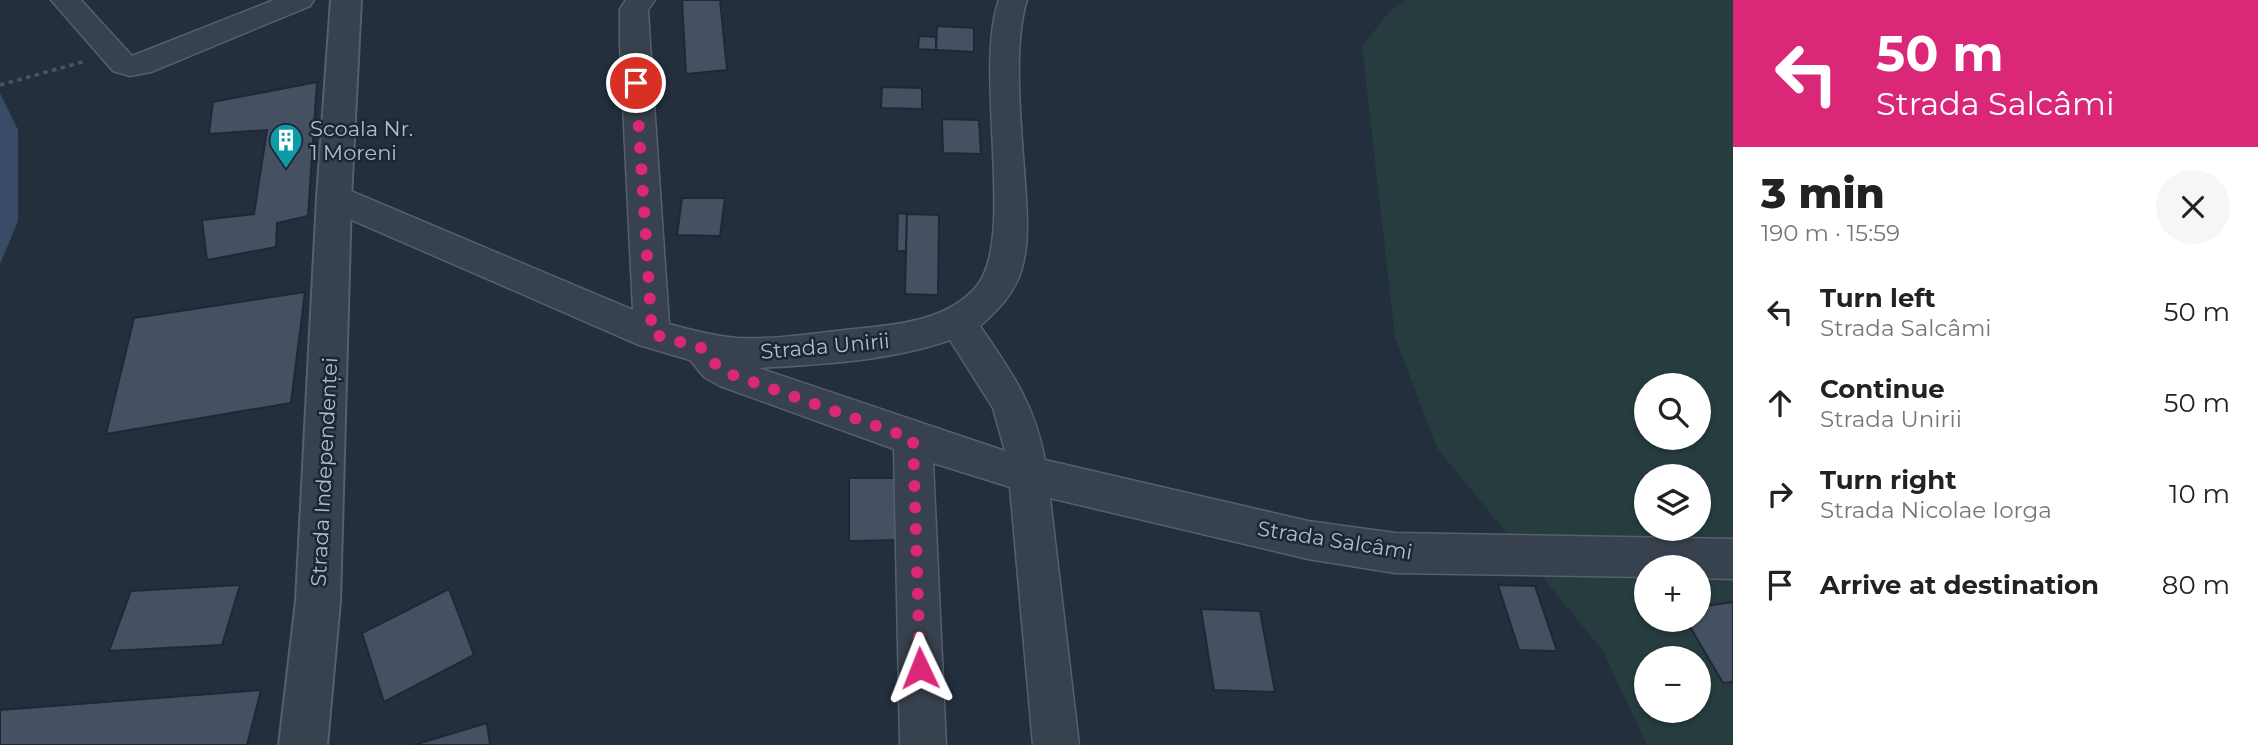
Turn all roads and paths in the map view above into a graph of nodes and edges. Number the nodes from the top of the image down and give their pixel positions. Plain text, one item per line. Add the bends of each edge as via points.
1 (65, 0) edge
2 (300, 0) edge
3 (346, 0) edge
4 (640, 0) edge
5 (1013, 0) edge
6 (114, 54) junction
7 (0, 85) edge
8 (334, 198) junction
9 (958, 322) junction
10 (652, 334) junction
11 (702, 348) junction
12 (913, 439) junction
13 (1028, 474) junction
14 (1733, 559) edge
15 (303, 745) edge
16 (923, 745) edge
17 (1056, 745) edge

1 - 6 street
2 - 6 street via 141,65 130,66
3 - 8 street, Strada Independenței
4 - 10 street via 634,9 635,44
5 - 9 street, Strada Unirii via 1007,18 1005,86 1009,263 998,287
6 - 7 path
8 - 10 street, Strada Unirii
8 - 15 street, Strada Independenței via 318,601
9 - 11 street, Strada Unirii via 898,341 737,353
9 - 13 street via 1010,402
10 - 11 street, Strada Unirii
11 - 12 street, Strada Salcâmi via 717,366 733,375
12 - 13 street, Strada Salcâmi
12 - 16 street
13 - 14 street, Strada Salcâmi via 1308,540 1395,553
13 - 17 street

